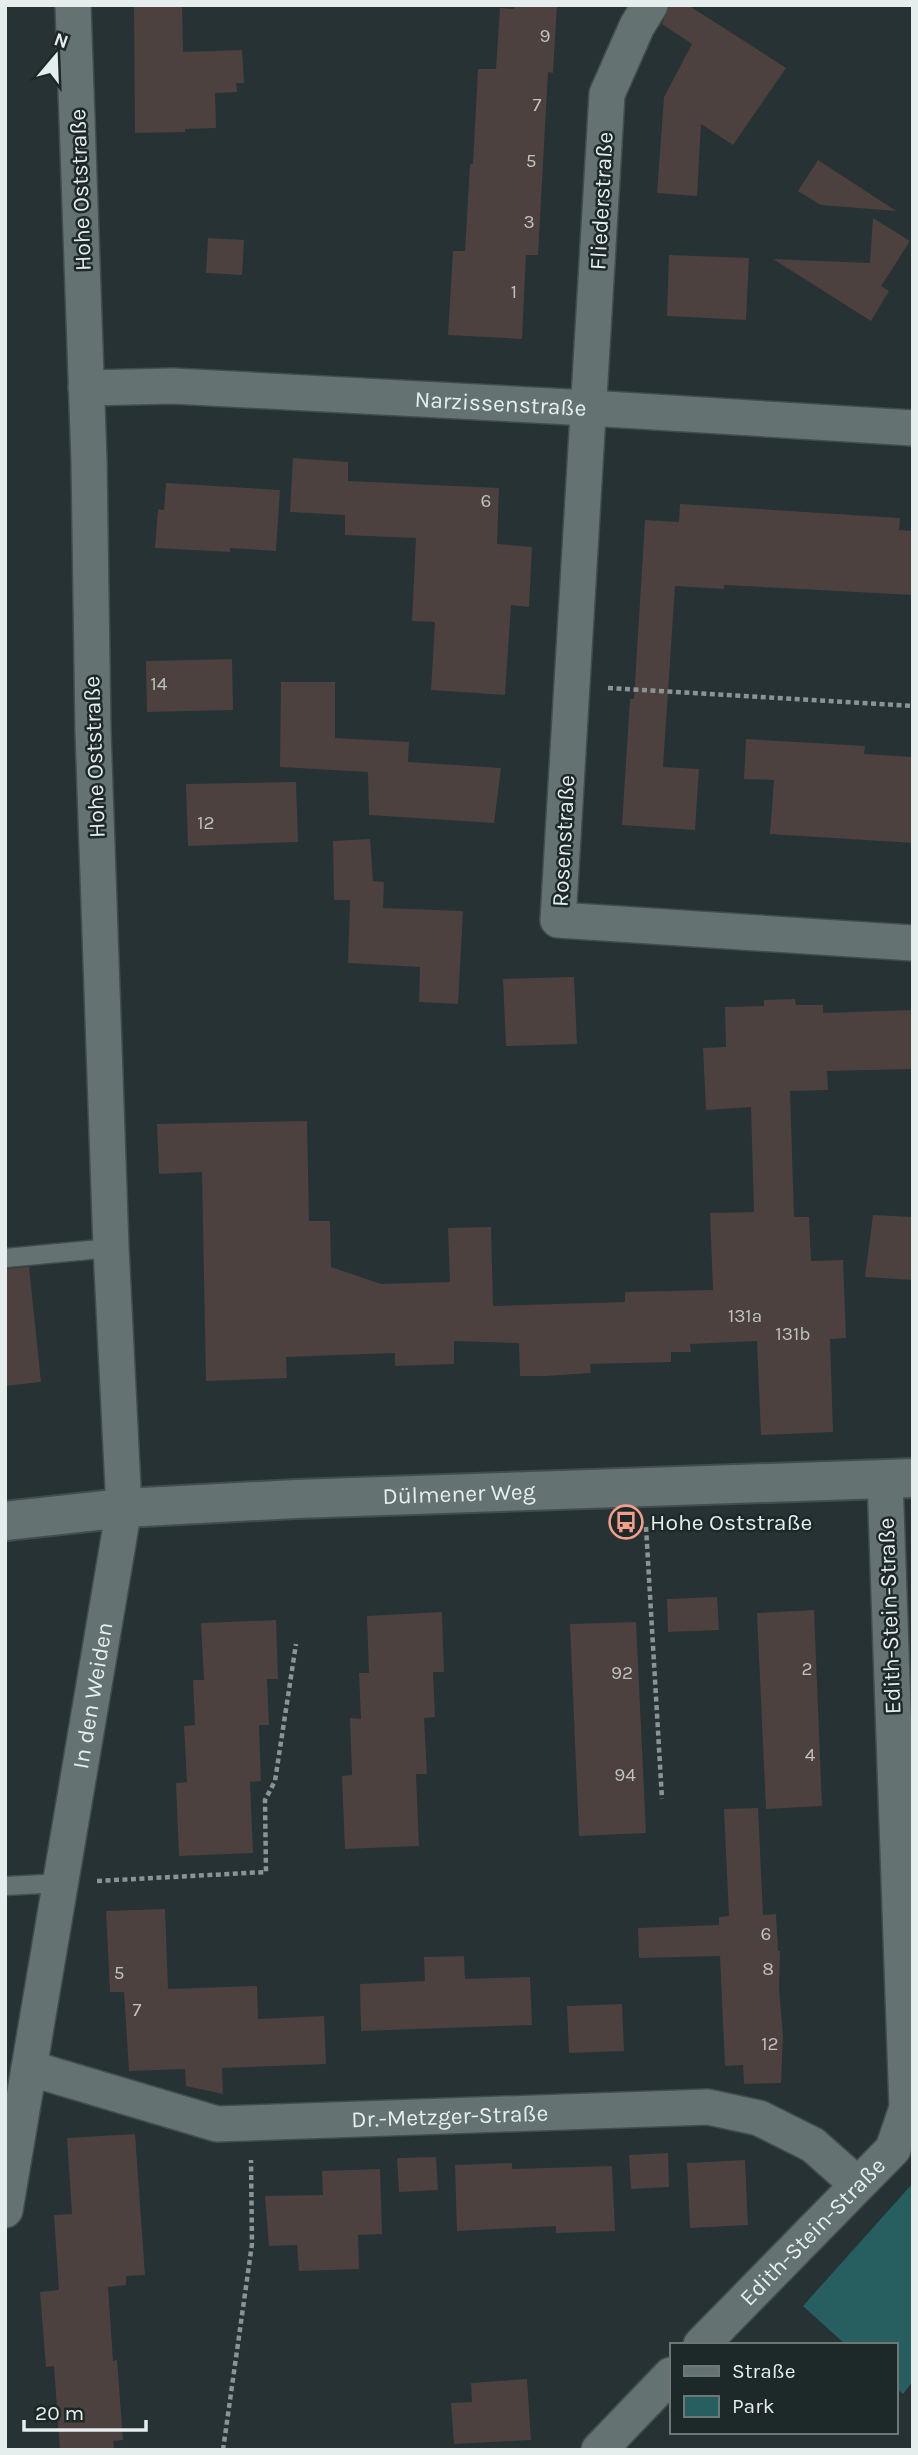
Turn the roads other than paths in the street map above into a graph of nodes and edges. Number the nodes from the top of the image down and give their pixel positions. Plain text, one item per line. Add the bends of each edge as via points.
1 (74, 5) edge
2 (650, 5) edge
3 (86, 388) junction
4 (589, 408) junction
5 (913, 428) edge
6 (913, 943) edge
7 (111, 1248) junction
8 (5, 1258) edge
9 (899, 1479) edge
10 (124, 1508) junction
11 (5, 1521) edge
12 (62, 1883) junction
13 (5, 1886) edge
14 (29, 2068) junction
15 (857, 2184) junction
16 (5, 2210) edge
17 (703, 2343) edge
18 (670, 2376) edge
19 (599, 2450) edge

1 - 3 street, Hohe Oststraße
2 - 4 street, Fliederstraße via 607,94
3 - 4 street, Narzissenstraße via 173,386
3 - 7 street, Hohe Oststraße
4 - 5 street, Narzissenstraße
4 - 6 street, Rosenstraße via 558,920
7 - 8 lane
7 - 10 street, Hohe Oststraße
9 - 10 street, Dülmener Weg
9 - 15 street, Edith-Stein-Straße via 907,2108 892,2149
10 - 11 street, Dülmener Weg
10 - 12 street, In den Weiden
12 - 13 lane
12 - 14 street, In den Weiden
14 - 15 street, Dr.-Metzger-Straße via 217,2124 708,2107 759,2118 813,2145
14 - 16 street, In den Weiden
15 - 17 street, Edith-Stein-Straße
18 - 19 street

